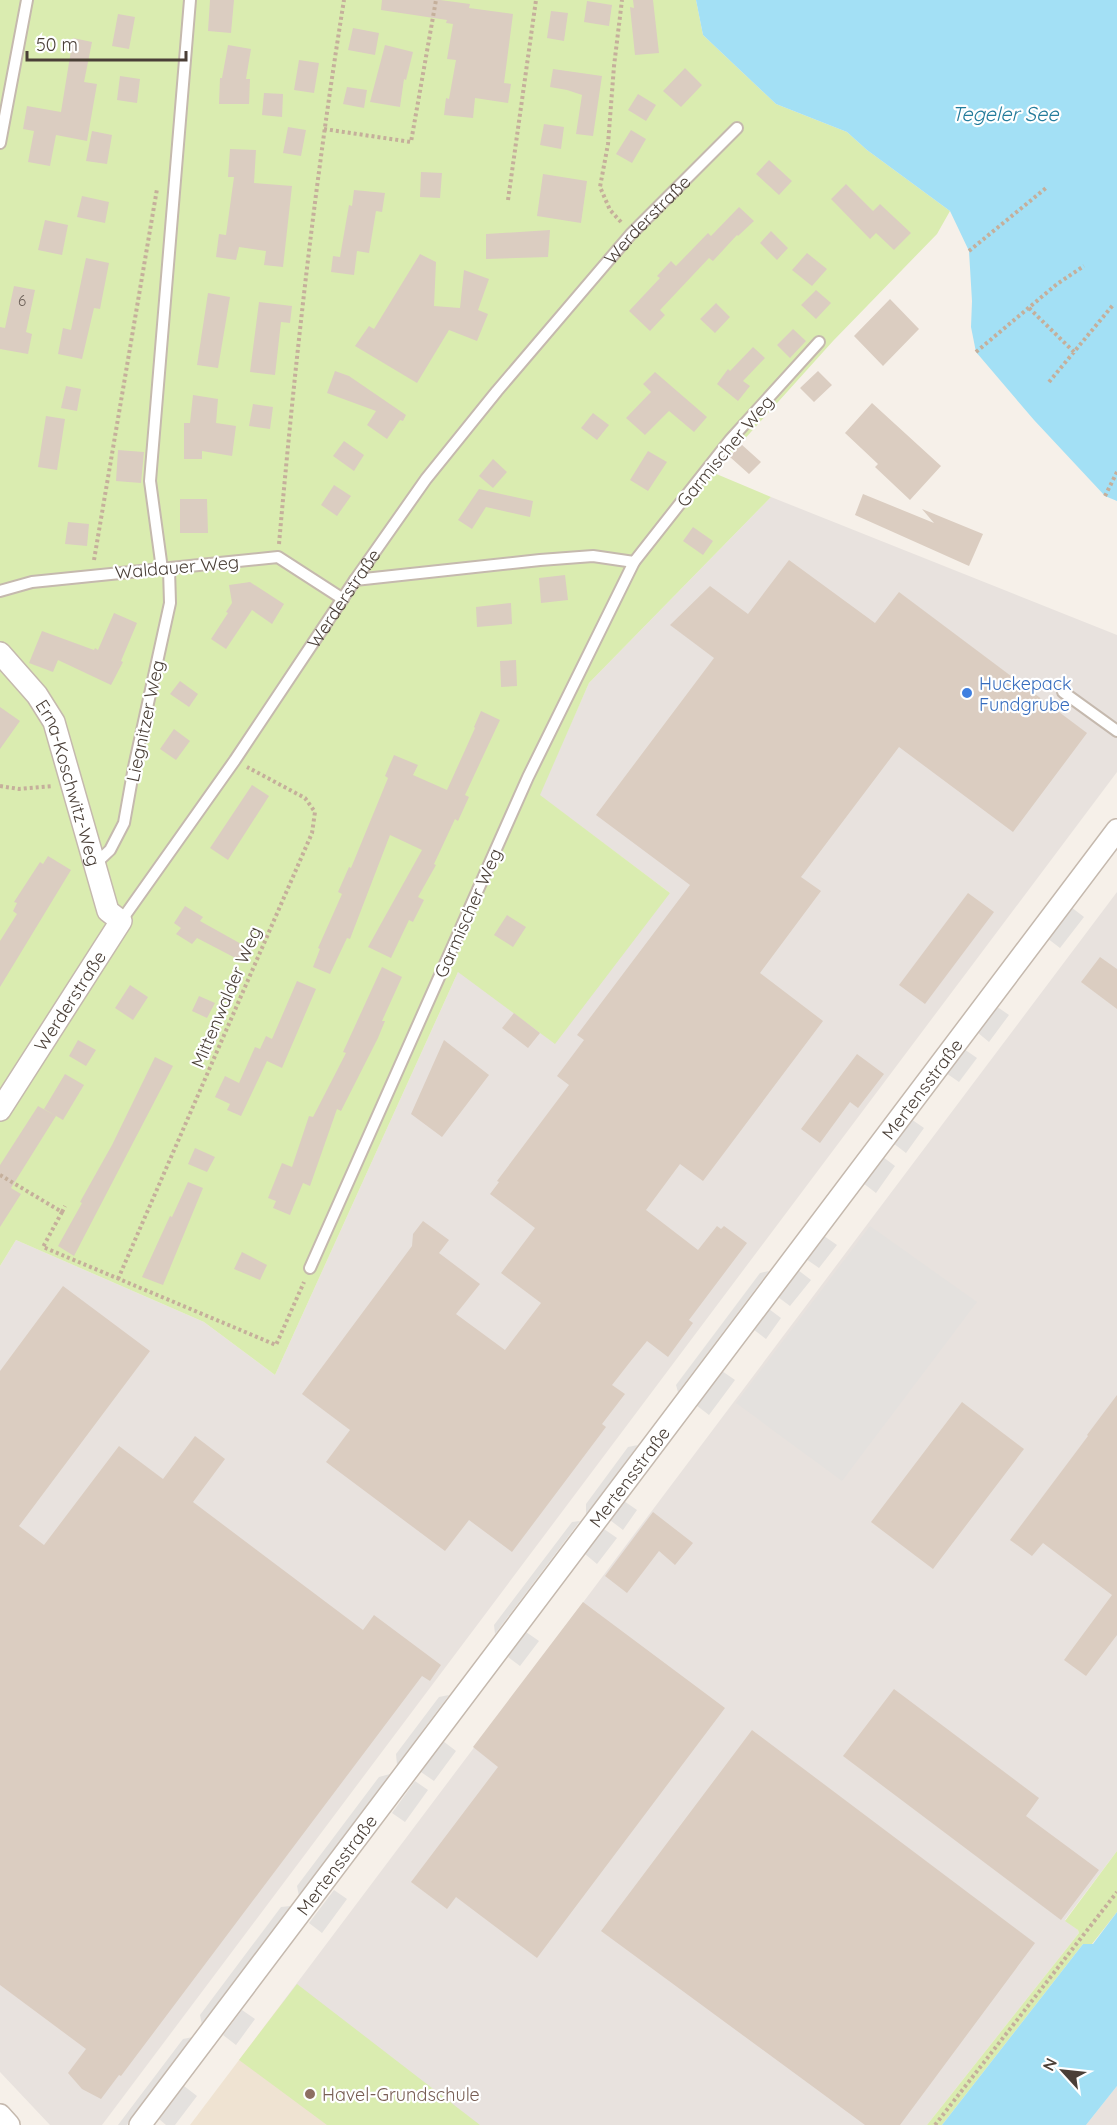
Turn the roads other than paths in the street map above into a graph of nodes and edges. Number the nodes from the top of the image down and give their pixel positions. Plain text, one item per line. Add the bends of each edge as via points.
1 (27, 0) edge
2 (190, 0) edge
3 (736, 128) dead end
4 (0, 143) edge
5 (819, 342) dead end
6 (634, 562) junction
7 (165, 569) junction
8 (355, 580) junction
9 (0, 591) edge
10 (343, 599) junction
11 (0, 653) edge
12 (1063, 692) dead end
13 (1117, 731) edge
14 (1117, 830) edge
15 (95, 864) junction
16 (121, 921) junction
17 (0, 1110) edge
18 (310, 1268) road end
19 (0, 2115) edge
20 (9, 2125) edge
21 (140, 2125) edge

1 - 4 lane
2 - 7 lane, Liegnitzer Weg via 150,481
3 - 8 lane, Werderstraße via 631,234 497,391 426,479
5 - 6 lane, Garmischer Weg via 730,440
6 - 8 lane via 593,556
6 - 18 lane, Garmischer Weg via 528,777
7 - 9 lane, Waldauer Weg via 32,582
7 - 10 lane, Waldauer Weg via 278,557
7 - 15 lane, Liegnitzer Weg via 170,603 124,823 110,850
8 - 10 lane, Werderstraße
10 - 16 lane, Werderstraße
11 - 15 street, Erna-Koschwitz-Weg via 37,695 54,722
12 - 13 lane
14 - 21 street, Mertensstraße
15 - 16 street, Erna-Koschwitz-Weg via 108,911
16 - 17 street, Werderstraße
19 - 20 street

